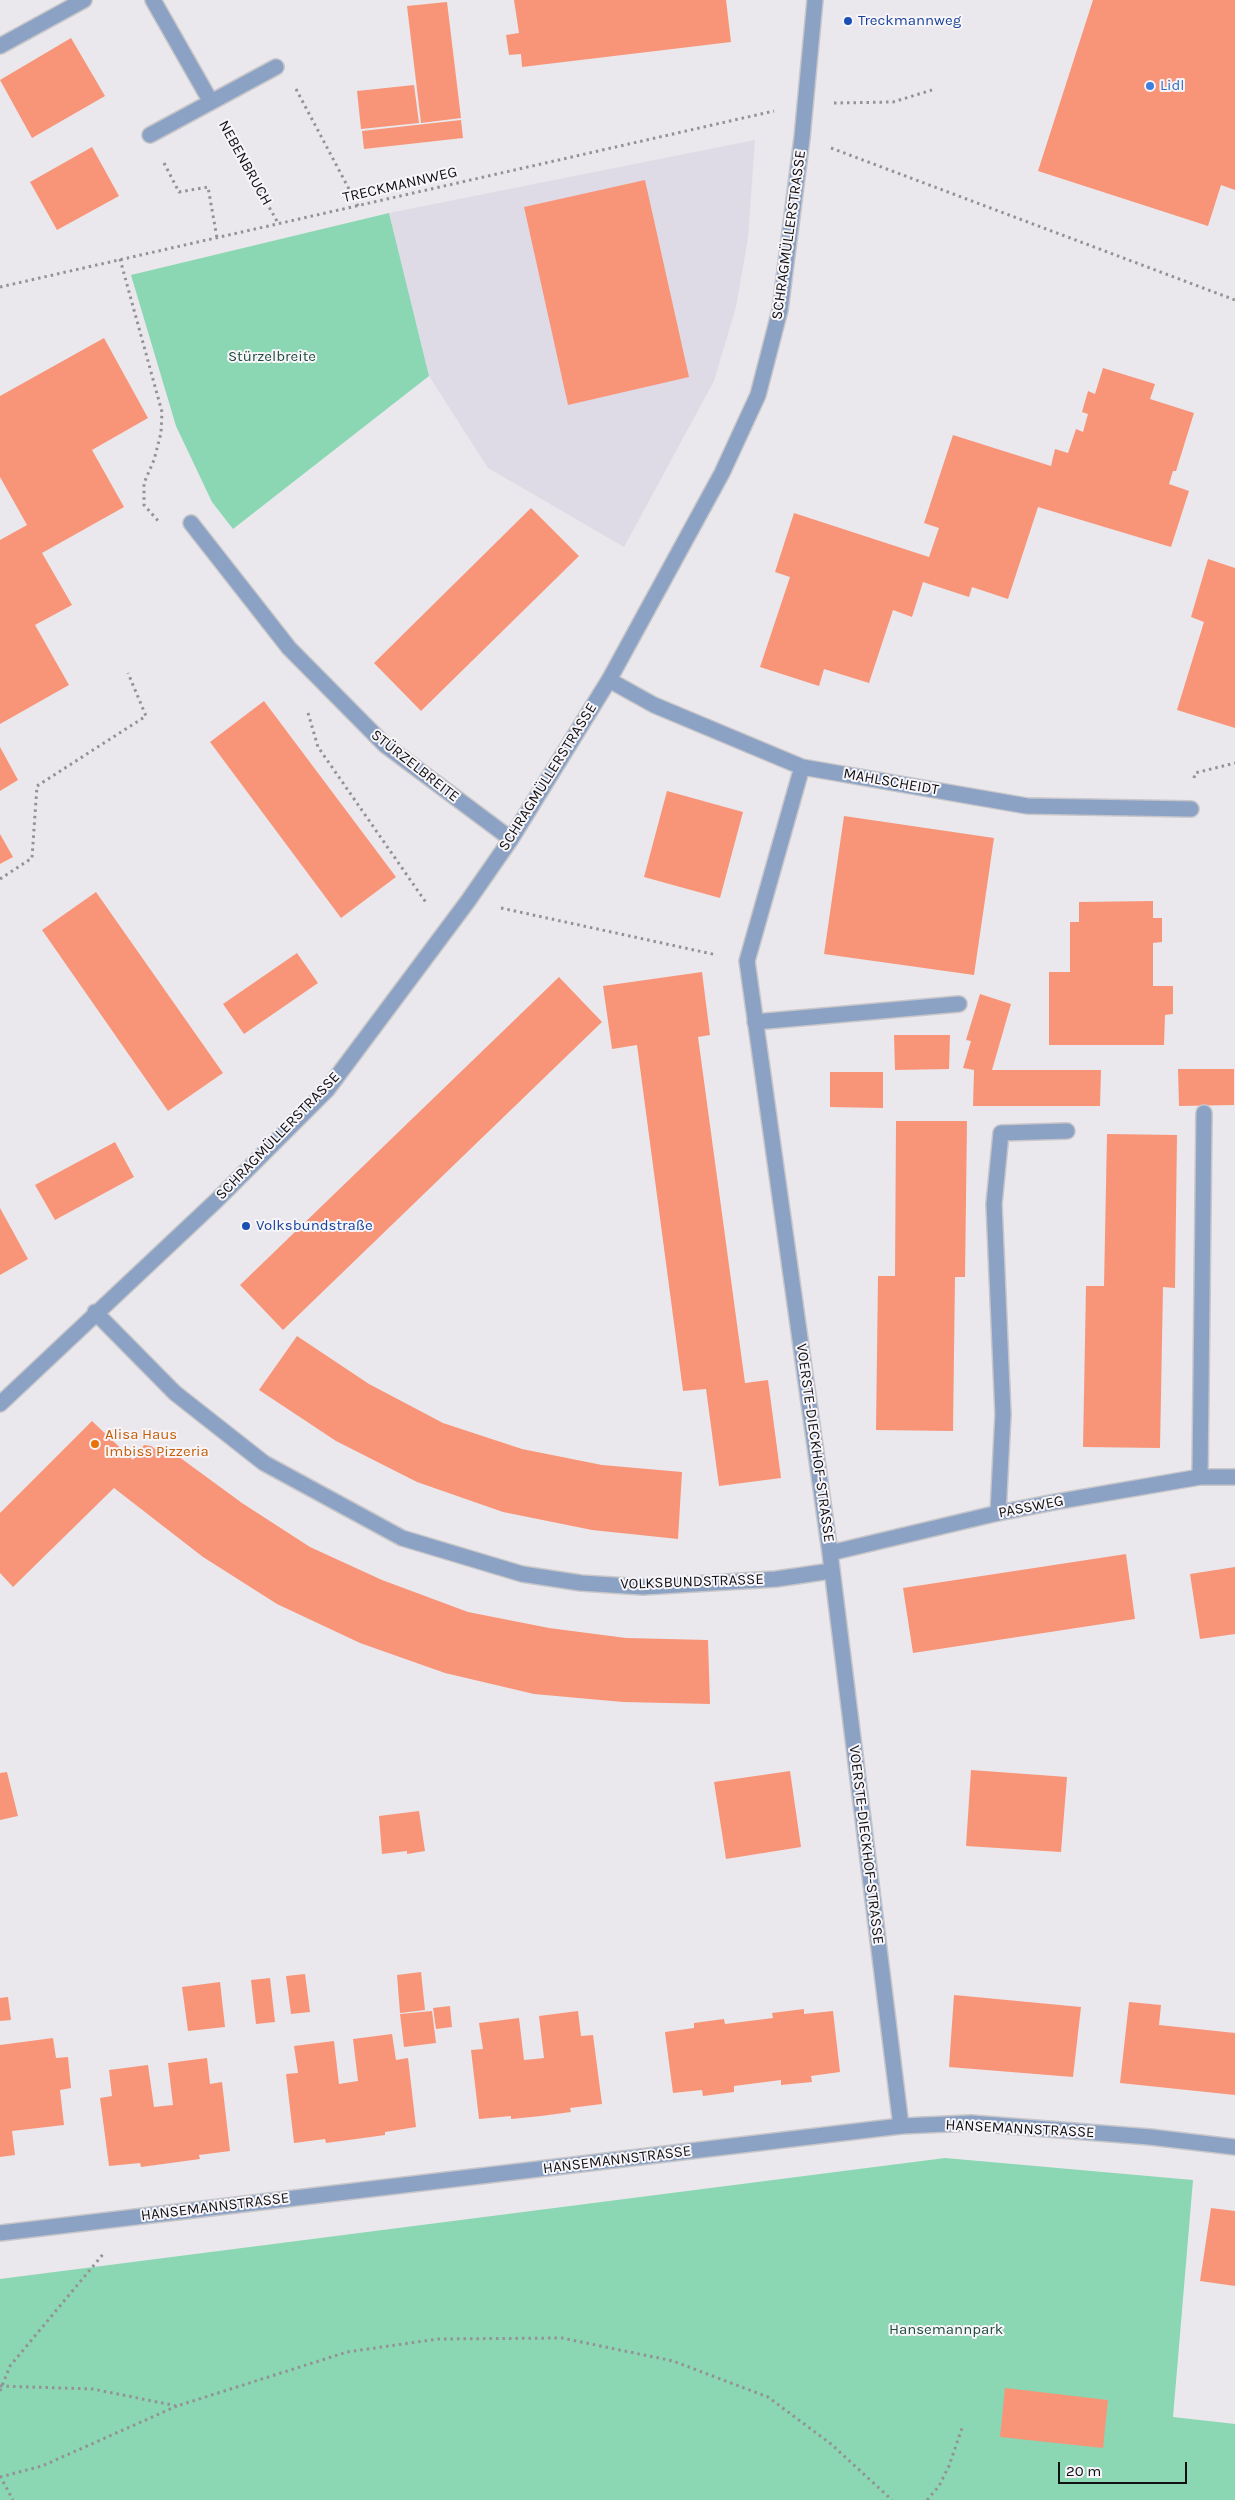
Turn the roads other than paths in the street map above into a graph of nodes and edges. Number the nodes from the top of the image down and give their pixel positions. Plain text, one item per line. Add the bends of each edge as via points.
1 (84, 0) edge
2 (152, 0) edge
3 (815, 0) edge
4 (0, 46) edge
5 (276, 68) road end
6 (211, 102) junction
7 (150, 135) road end
8 (191, 523) road end
9 (609, 680) junction
10 (802, 767) junction
11 (1192, 809) road end
12 (511, 840) junction
13 (959, 1004) dead end
14 (755, 1022) junction
15 (1204, 1113) dead end
16 (1067, 1132) dead end
17 (95, 1312) junction
18 (0, 1404) edge
19 (1200, 1477) junction
20 (1235, 1477) edge
21 (998, 1513) junction
22 (830, 1554) junction
23 (831, 1572) junction
24 (901, 2126) junction
25 (1235, 2147) edge
26 (0, 2233) edge

1 - 4 street
2 - 6 street
3 - 9 street, SCHRAGMÜLLERSTRASSE via 802,138 780,310 758,395 722,473
5 - 6 street
6 - 7 street
8 - 12 street, STÜRZELBREITE via 289,648 385,746
9 - 10 street, MAHLSCHEIDT via 654,705
9 - 12 street, SCHRAGMÜLLERSTRASSE
10 - 11 street, MAHLSCHEIDT via 1027,806
10 - 14 street, VOERSTE-DIECKHOF-STRASSE via 746,962
12 - 17 street, SCHRAGMÜLLERSTRASSE via 327,1090 217,1200
13 - 14 street
14 - 22 street, VOERSTE-DIECKHOF-STRASSE
15 - 19 street
16 - 21 street via 1001,1133 994,1204 1002,1414
17 - 18 street, SCHRAGMÜLLERSTRASSE
17 - 23 street, VOLKSBUNDSTRASSE via 175,1392 264,1462 402,1538 522,1574 581,1583 643,1587
19 - 20 street, PASSWEG
19 - 21 street, PASSWEG
21 - 22 street, PASSWEG
22 - 23 street, VOERSTE-DIECKHOF-STRASSE
23 - 24 street, VOERSTE-DIECKHOF-STRASSE
24 - 25 street, HANSEMANNSTRASSE via 971,2123
24 - 26 street, HANSEMANNSTRASSE

